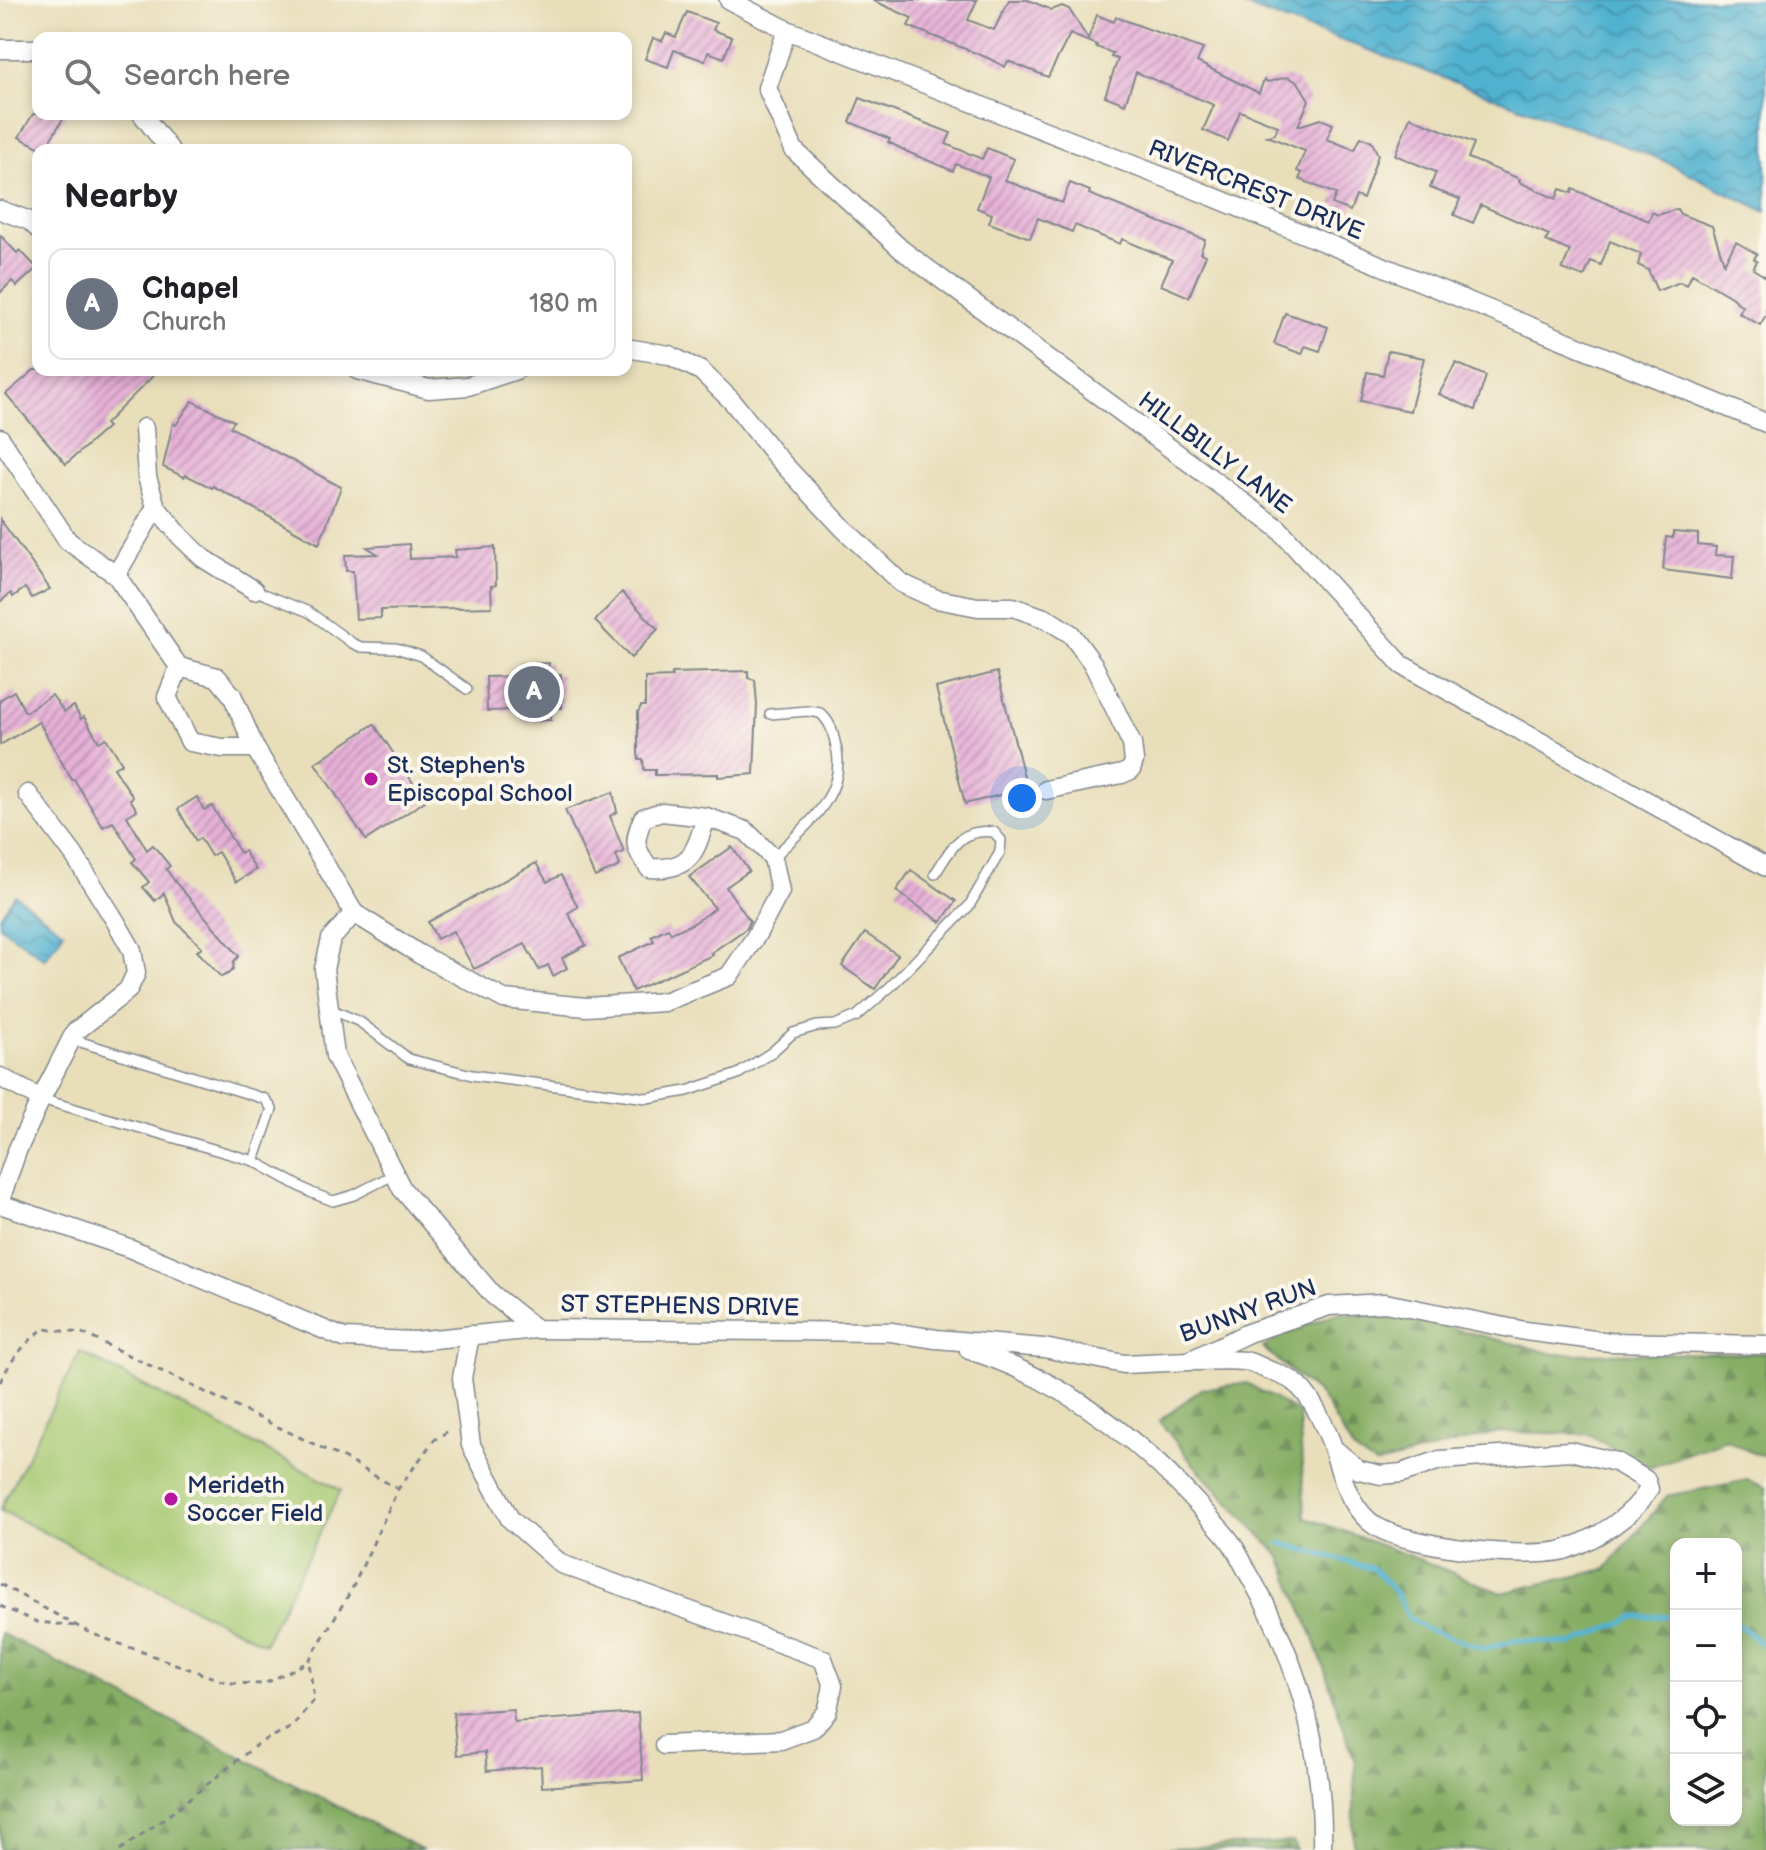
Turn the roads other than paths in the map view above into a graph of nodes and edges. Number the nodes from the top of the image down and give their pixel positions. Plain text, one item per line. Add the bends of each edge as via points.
1 (729, 0) edge
2 (787, 30) junction
3 (0, 49) edge
4 (32, 49) edge
5 (147, 120) edge
6 (165, 144) edge
7 (0, 210) edge
8 (32, 223) edge
9 (632, 349) edge
10 (380, 376) edge
11 (498, 376) edge
12 (1766, 423) edge
13 (144, 428) dead end
14 (0, 438) edge
15 (156, 507) junction
16 (116, 575) junction
17 (254, 590) joint
18 (179, 667) junction
19 (467, 689) dead end
20 (770, 714) dead end
21 (255, 748) junction
22 (1046, 790) dead end
23 (28, 794) dead end
24 (706, 817) dead end
25 (773, 858) junction
26 (1766, 867) edge
27 (935, 874) dead end
28 (354, 913) junction
29 (328, 1008) junction
30 (71, 1039) junction
31 (0, 1077) edge
32 (41, 1099) junction
33 (0, 1142) edge
34 (17, 1151) junction
35 (254, 1161) junction
36 (395, 1174) junction
37 (0, 1202) edge
38 (536, 1329) junction
39 (470, 1335) junction
40 (936, 1339) junction
41 (1766, 1345) edge
42 (1189, 1361) junction
43 (1334, 1449) junction
44 (664, 1745) dead end
45 (1322, 1850) edge

1 - 2 street, RIVERCREST DRIVE
2 - 12 street, RIVERCREST DRIVE via 1189,187
2 - 26 street, HILLBILLY LANE via 767,88 794,150 902,250 1278,528 1402,665
3 - 4 street
5 - 6 street
7 - 8 street
9 - 22 street via 669,355 701,371 844,529 901,583 936,599 1013,607 1071,634 1093,664 1132,744 1134,761 1122,774
10 - 11 street via 429,389 468,386
13 - 15 street via 147,477
14 - 16 street via 68,541
15 - 16 street
15 - 17 street via 203,558
16 - 18 street
17 - 19 lane via 309,612 361,647 396,648 421,656
18 - 21 street via 217,677 232,695
18 - 21 street via 167,697 190,742
20 - 25 lane via 820,713 832,728 839,757 838,778 828,801
21 - 28 street
23 - 30 street via 74,855 132,950 136,973 128,990
24 - 25 street via 746,831
25 - 28 street via 780,891 729,976 664,1002 586,1007 504,999
27 - 29 lane via 963,836 994,832 1001,840 1000,852 969,906 857,1016 793,1033 738,1074 687,1091 647,1098 472,1075 409,1059 360,1022
28 - 29 street, ST STEPHENS DRIVE via 331,939 324,969
29 - 36 street, ST STEPHENS DRIVE via 335,1056
30 - 32 street
30 - 35 lane via 265,1099 272,1109
31 - 32 street
32 - 34 street
32 - 35 lane
33 - 34 street
34 - 37 street
35 - 36 lane via 333,1201
36 - 38 street, ST STEPHENS DRIVE via 402,1189 493,1295
37 - 39 street via 129,1248 344,1338 413,1341
38 - 39 street
38 - 40 street, ST STEPHENS DRIVE via 891,1332
39 - 44 street via 462,1378 471,1445 510,1519 561,1564 823,1659 833,1686 827,1712 813,1728 781,1740
40 - 42 street, BUNNY RUN via 1044,1348 1124,1364
40 - 45 street via 996,1358 1108,1420 1178,1483 1230,1541 1268,1608 1295,1671 1316,1747
41 - 42 street, BUNNY RUN via 1610,1342 1385,1303 1329,1306 1248,1333
42 - 43 street via 1247,1361 1294,1382 1320,1416
43 - 43 street via 1343,1482 1357,1508 1376,1527 1453,1547 1523,1554 1565,1550 1605,1531 1649,1489 1646,1480 1616,1462 1570,1451 1440,1460 1381,1475 1359,1470

